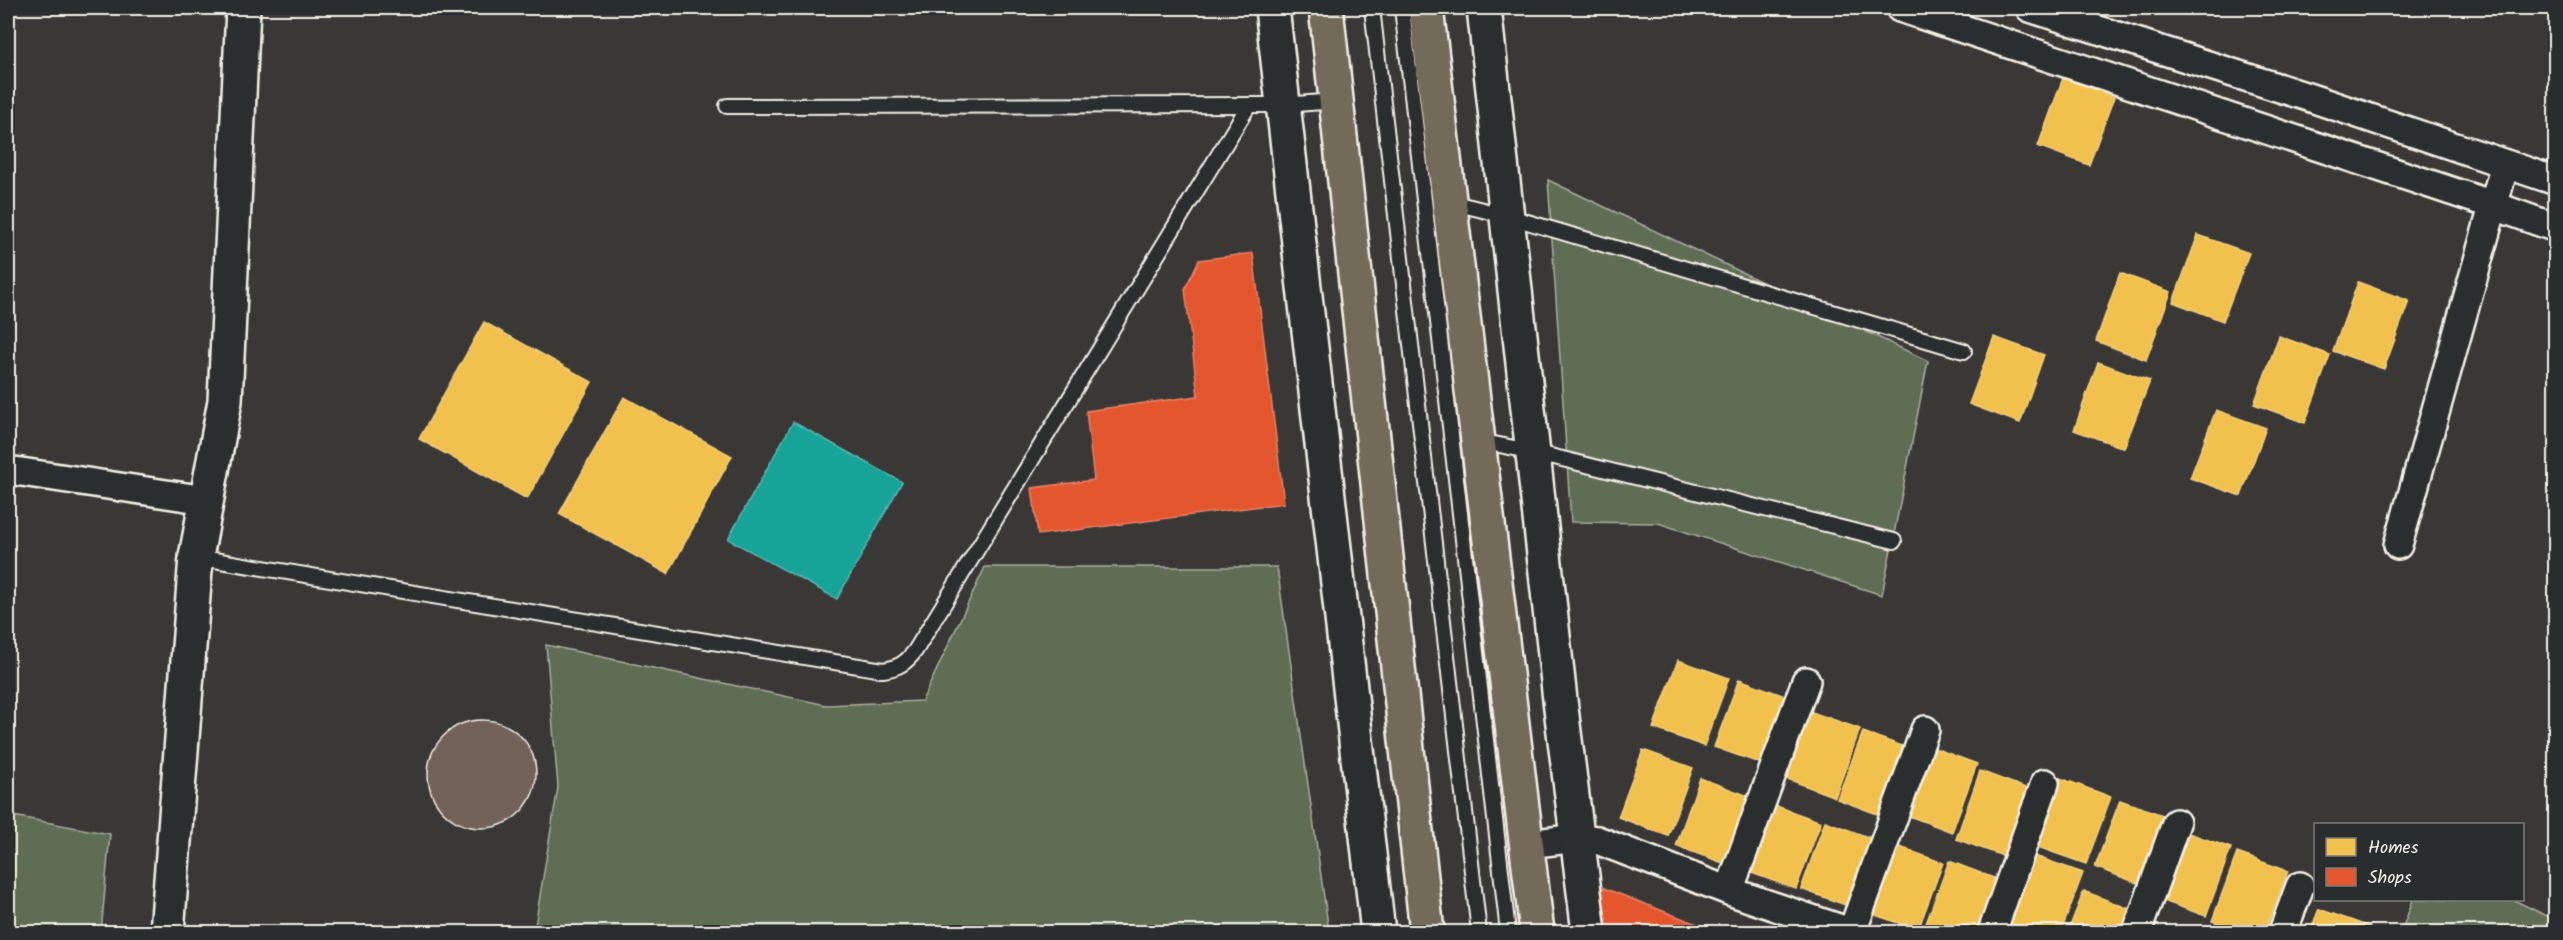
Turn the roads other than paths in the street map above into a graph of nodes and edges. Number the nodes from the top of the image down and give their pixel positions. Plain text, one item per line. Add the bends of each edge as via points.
1 (243, 8) edge
2 (1272, 8) edge
3 (1326, 8) edge
4 (1372, 8) edge
5 (1402, 8) edge
6 (1426, 8) edge
7 (1484, 8) edge
8 (1900, 8) edge
9 (2030, 8) edge
10 (1336, 100) junction
11 (1249, 105) junction
12 (1283, 105) junction
13 (727, 106) dead end
14 (2505, 164) junction
15 (2556, 181) edge
16 (1449, 202) junction
17 (2493, 205) junction
18 (1507, 216) junction
19 (2556, 228) edge
20 (1964, 351) dead end
21 (1478, 440) junction
22 (1534, 452) junction
23 (8, 470) edge
24 (206, 500) junction
25 (1894, 541) dead end
26 (2398, 545) dead end
27 (196, 557) junction
28 (1806, 681) dead end
29 (1925, 730) dead end
30 (2045, 783) dead end
31 (2176, 823) dead end
32 (1578, 838) junction
33 (1527, 844) junction
34 (2300, 886) dead end
35 (1729, 891) junction
36 (167, 933) edge
37 (1378, 933) edge
38 (1427, 933) edge
39 (1479, 933) edge
40 (1508, 933) edge
41 (1537, 933) edge
42 (1589, 933) edge
43 (1851, 933) edge
44 (1992, 933) edge
45 (2137, 933) edge
46 (2283, 933) edge

1 - 24 street via 225,401
2 - 12 street
3 - 10 main road
4 - 39 lane
5 - 40 lane
6 - 16 main road
7 - 18 street
8 - 17 street
9 - 14 street
10 - 12 lane
10 - 38 main road
11 - 12 lane
11 - 13 lane
11 - 27 lane via 915,651 896,668 883,670
12 - 37 street
14 - 15 street
14 - 17 street
16 - 18 lane
16 - 21 main road
17 - 19 street
17 - 26 street
18 - 20 lane
18 - 22 street
21 - 22 lane
21 - 33 main road
22 - 25 lane
22 - 32 street
23 - 24 street
24 - 27 street
27 - 36 street
28 - 35 street
29 - 43 street
30 - 44 street
31 - 45 street
32 - 33 street
32 - 35 street via 1611,844
32 - 42 street
33 - 41 main road
34 - 46 street
35 - 43 street

